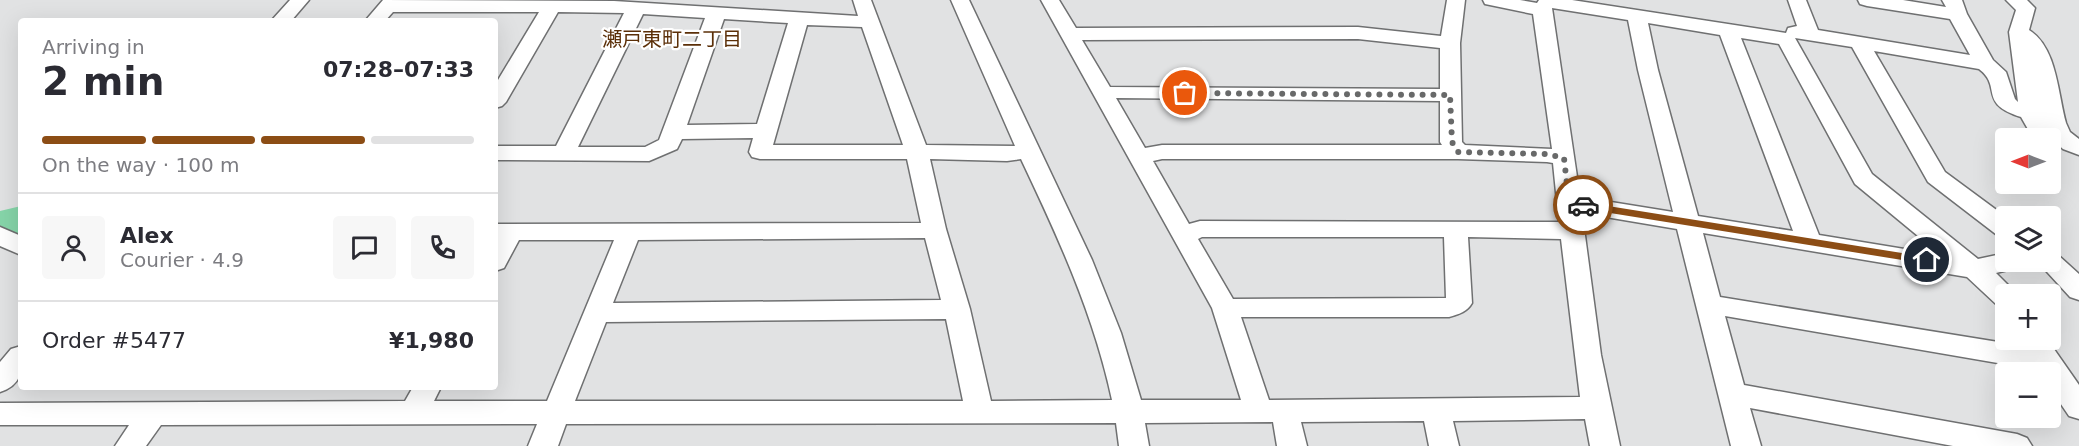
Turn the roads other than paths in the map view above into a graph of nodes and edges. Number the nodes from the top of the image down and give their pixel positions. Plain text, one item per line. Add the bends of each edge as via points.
1 (300, 0) edge
2 (862, 0) edge
3 (960, 0) edge
4 (1050, 0) edge
5 (1456, 0) edge
6 (1492, 0) edge
7 (1620, 0) edge
8 (1797, 0) edge
9 (1867, 0) edge
10 (2015, 0) edge
11 (391, 3) edge
12 (1546, 4) edge
13 (552, 6) junction
14 (1954, 7) edge
15 (636, 9) junction
16 (463, 14) edge
17 (716, 15) junction
18 (1637, 15) junction
19 (283, 18) edge
20 (378, 18) edge
21 (799, 19) junction
22 (869, 20) junction
23 (1728, 30) junction
24 (2019, 32) junction
25 (1069, 34) junction
26 (1810, 34) junction
27 (1450, 43) junction
28 (1860, 43) junction
29 (1985, 64) junction
30 (1450, 95) junction
31 (1104, 96) junction
32 (498, 97) edge
33 (2030, 113) junction
34 (2037, 128) edge
35 (766, 131) junction
36 (675, 132) junction
37 (2079, 148) edge
38 (2061, 149) edge
39 (1029, 151) junction
40 (917, 152) junction
41 (1458, 152) junction
42 (498, 153) edge
43 (564, 153) junction
44 (1139, 156) junction
45 (1564, 158) junction
46 (2079, 160) edge
47 (1569, 203) junction
48 (1995, 221) edge
49 (1688, 223) junction
50 (934, 229) junction
51 (1453, 229) junction
52 (503, 232) edge
53 (629, 232) junction
54 (1572, 232) junction
55 (0, 235) edge
56 (1184, 235) junction
57 (1809, 241) junction
58 (18, 245) edge
59 (498, 251) edge
60 (1995, 264) edge
61 (1973, 269) junction
62 (2061, 270) edge
63 (1995, 286) edge
64 (2079, 291) edge
65 (1708, 304) junction
66 (1225, 308) junction
67 (957, 309) junction
68 (596, 313) junction
69 (18, 360) edge
70 (2054, 362) edge
71 (2061, 375) edge
72 (0, 381) edge
73 (425, 390) edge
74 (1732, 394) junction
75 (1595, 408) junction
76 (2079, 408) edge
77 (1436, 410) junction
78 (414, 412) junction
79 (556, 412) junction
80 (1131, 412) junction
81 (1272, 412) junction
82 (154, 413) junction
83 (977, 413) junction
84 (0, 414) edge
85 (130, 446) edge
86 (543, 446) edge
87 (1134, 446) edge
88 (1292, 446) edge
89 (1444, 446) edge
90 (1605, 446) edge
91 (1746, 446) edge
92 (2017, 446) edge

1 - 19 street
2 - 22 street
3 - 39 street
4 - 25 street
5 - 27 street
6 - 12 street
7 - 26 street via 1620,4
8 - 26 street
9 - 14 street
10 - 24 street via 2026,8
11 - 16 street
11 - 20 street
12 - 18 street
12 - 45 street
13 - 15 street
13 - 16 street
13 - 32 street
14 - 29 street
15 - 17 street
15 - 43 street
17 - 21 street
17 - 36 street
18 - 23 street
18 - 49 street
21 - 22 street
21 - 35 street
22 - 40 street
23 - 57 street
23 - 61 street via 1786,39 1863,179
24 - 33 street
24 - 37 street via 2028,34 2036,46 2060,135
25 - 27 street via 1358,33
25 - 31 street
26 - 28 street
27 - 30 street
28 - 29 street
28 - 48 street via 1936,177
29 - 33 street via 1996,72 2005,102
30 - 31 street via 1116,92
30 - 41 street via 1452,142
31 - 44 street
33 - 34 street
35 - 36 street
35 - 40 street via 760,152
36 - 43 street via 669,144 649,153
38 - 46 street
39 - 40 street
39 - 80 street via 1078,253 1118,361
40 - 50 street
41 - 44 street via 1162,152
41 - 45 street via 1547,154
42 - 43 street
44 - 56 street
45 - 47 street
47 - 49 street
47 - 54 street
49 - 57 street
49 - 65 street
50 - 53 street
50 - 67 street
51 - 54 street
51 - 56 street via 1200,229
51 - 66 street via 1457,240 1459,303 1449,308
52 - 53 street
52 - 59 street
53 - 68 street
54 - 75 street
55 - 58 street
56 - 66 street
57 - 61 street
60 - 61 street
61 - 63 street
62 - 64 street
65 - 70 street
65 - 74 street
66 - 81 street
67 - 68 street
67 - 83 street via 977,394
68 - 79 street
69 - 72 street
71 - 76 street
73 - 78 street
74 - 91 street
74 - 92 street
75 - 77 street
75 - 90 street
77 - 81 street
77 - 89 street
78 - 79 street
78 - 82 street
79 - 83 street
79 - 86 street
80 - 81 street
80 - 83 street
80 - 87 street
81 - 88 street
82 - 84 street
82 - 85 street

